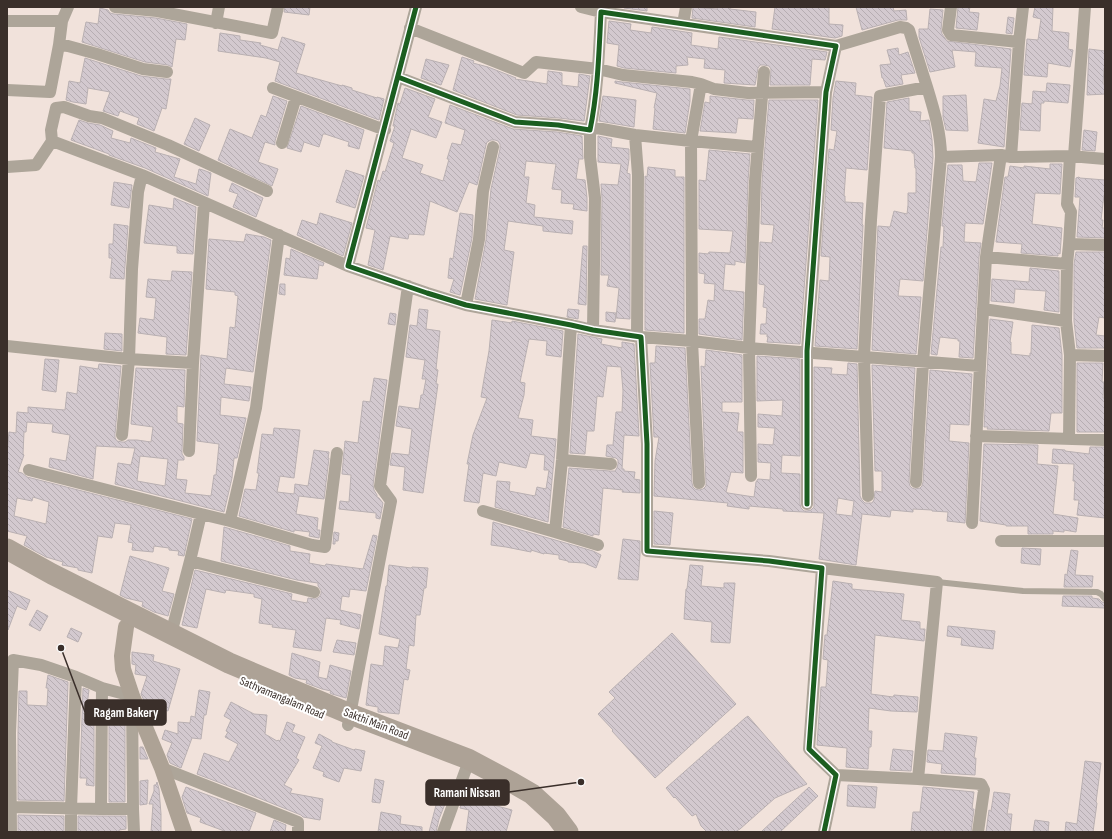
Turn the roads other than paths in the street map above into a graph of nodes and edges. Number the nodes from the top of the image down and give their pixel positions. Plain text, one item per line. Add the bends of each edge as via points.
1 (68, 7) edge
2 (115, 7) edge
3 (219, 7) edge
4 (278, 7) edge
5 (416, 7) edge
6 (581, 7) edge
7 (686, 7) edge
8 (951, 7) edge
9 (1023, 7) edge
10 (1085, 7) edge
11 (157, 9) edge
12 (620, 11) edge
13 (602, 12) junction
14 (7, 21) edge
15 (62, 21) junction
16 (216, 23) junction
17 (683, 24) junction
18 (410, 28) junction
19 (1020, 42) junction
20 (59, 45) junction
21 (836, 46) junction
22 (598, 69) junction
23 (167, 72) dead end
24 (764, 72) dead end
25 (398, 77) junction
26 (701, 84) junction
27 (927, 87) junction
28 (273, 88) dead end
29 (7, 90) edge
30 (826, 92) junction
31 (762, 93) junction
32 (296, 97) junction
33 (590, 128) junction
34 (384, 130) junction
35 (635, 135) junction
36 (52, 141) junction
37 (691, 141) junction
38 (282, 143) dead end
39 (493, 147) dead end
40 (757, 147) junction
41 (1006, 156) junction
42 (1072, 156) junction
43 (941, 157) junction
44 (1105, 159) edge
45 (7, 167) edge
46 (142, 174) junction
47 (267, 191) dead end
48 (204, 203) junction
49 (279, 235) junction
50 (1069, 244) junction
51 (1105, 245) edge
52 (986, 257) junction
53 (1068, 264) junction
54 (348, 266) junction
55 (408, 286) junction
56 (466, 305) junction
57 (983, 309) junction
58 (1066, 321) junction
59 (571, 325) junction
60 (593, 330) junction
61 (639, 337) junction
62 (692, 341) junction
63 (7, 346) edge
64 (749, 348) junction
65 (807, 352) junction
66 (1070, 355) junction
67 (864, 356) junction
68 (1105, 356) edge
69 (130, 359) junction
70 (923, 362) junction
71 (193, 363) junction
72 (980, 366) junction
73 (122, 435) dead end
74 (976, 436) junction
75 (1068, 439) junction
76 (1105, 440) edge
77 (189, 451) dead end
78 (337, 453) dead end
79 (562, 460) junction
80 (610, 464) dead end
81 (29, 470) dead end
82 (751, 476) dead end
83 (699, 482) dead end
84 (916, 482) dead end
85 (868, 496) dead end
86 (807, 504) dead end
87 (483, 512) dead end
88 (201, 514) junction
89 (230, 521) junction
90 (972, 523) dead end
91 (556, 532) junction
92 (1105, 541) edge
93 (1001, 542) dead end
94 (598, 545) dead end
95 (7, 549) edge
96 (190, 561) junction
97 (7, 564) edge
98 (822, 568) junction
99 (938, 582) junction
100 (314, 592) dead end
101 (1105, 599) edge
102 (126, 627) junction
103 (171, 634) junction
104 (76, 677) junction
105 (102, 688) junction
106 (132, 696) junction
107 (349, 720) junction
108 (162, 768) junction
109 (466, 769) junction
110 (836, 775) junction
111 (918, 779) junction
112 (11, 806) junction
113 (71, 808) junction
114 (133, 809) junction
115 (101, 810) junction
116 (11, 832) edge
117 (71, 832) edge
118 (134, 832) edge
119 (184, 832) edge
120 (298, 832) edge
121 (443, 832) edge
122 (555, 832) edge
123 (568, 832) edge
124 (824, 832) edge
125 (978, 832) edge

1 - 15 street
2 - 11 street
3 - 16 street
4 - 16 street via 272,34
5 - 18 street
6 - 13 street
7 - 17 street
8 - 19 street via 948,30 951,35
9 - 19 street
10 - 42 street
11 - 16 street
12 - 13 street
12 - 17 street
13 - 22 street
14 - 15 street
15 - 20 street
17 - 21 street
18 - 22 street via 524,73 536,62
18 - 25 street
19 - 41 street
20 - 23 street via 143,69
20 - 29 street via 50,92
21 - 27 street via 900,27 906,28 909,30
21 - 30 street
22 - 26 street via 623,75
22 - 33 street
24 - 31 street
25 - 33 street via 515,122
25 - 34 street
26 - 31 street via 714,89
26 - 37 street
27 - 43 street via 934,108
27 - 67 street via 880,96
28 - 32 street
30 - 31 street
30 - 65 street
31 - 40 street
32 - 34 street
32 - 38 street
33 - 35 street
33 - 60 street via 590,163 595,198
34 - 54 street
35 - 37 street
35 - 61 street via 638,175
36 - 45 street via 36,165
36 - 46 street
36 - 47 street via 51,130 56,108 64,107 102,118 168,145
37 - 40 street
37 - 62 street
39 - 56 street via 483,191 479,239
40 - 64 street
41 - 42 street
41 - 43 street
41 - 52 street
42 - 44 street
42 - 50 street via 1067,204 1071,212
43 - 70 street
46 - 48 street
46 - 69 street via 138,192 132,270
48 - 49 street
48 - 71 street
49 - 54 street
49 - 89 street via 256,408
50 - 51 street
50 - 53 street
52 - 53 street
52 - 57 street
53 - 58 street
54 - 55 street
55 - 56 street
55 - 107 street via 380,486 391,501
56 - 59 street
57 - 58 street
57 - 72 street
58 - 66 street
59 - 60 street
59 - 79 street
60 - 61 street
61 - 62 street
61 - 98 street via 647,444 646,551
62 - 64 street
62 - 83 street
63 - 69 street
64 - 65 street
64 - 82 street
65 - 67 street
65 - 86 street
66 - 68 street
66 - 75 street
67 - 70 street
67 - 85 street
69 - 71 street
69 - 73 street
70 - 72 street
70 - 84 street
71 - 77 street
72 - 74 street
74 - 75 street
74 - 90 street
75 - 76 street
78 - 89 street via 325,547
79 - 80 street
79 - 91 street
81 - 88 street
87 - 91 street
88 - 89 street
88 - 96 street
91 - 94 street
92 - 93 street
95 - 103 highway, Sakthi Main Road
96 - 100 street
96 - 103 street
97 - 102 highway, Sathyamangalam Road
98 - 99 street
98 - 110 street via 809,749
99 - 101 lane via 1023,591 1097,592
99 - 111 street
102 - 106 street via 123,669
102 - 107 highway, Sathyamangalam Road via 286,702
103 - 107 highway, Sakthi Main Road
104 - 105 street
104 - 112 street via 41,665 13,660
104 - 113 street
105 - 106 street
105 - 115 street
106 - 108 street
106 - 114 street
107 - 109 highway, Sathyamangalam Road
107 - 123 highway, Sakthi Main Road via 468,759 532,794 556,816
108 - 119 street
108 - 120 street via 298,822
109 - 121 street
109 - 122 highway, Sathyamangalam Road via 527,805
110 - 111 street
110 - 124 street
111 - 125 street via 981,784 984,790
112 - 113 street
112 - 116 street
113 - 115 street
113 - 117 street
114 - 115 street
114 - 118 street

